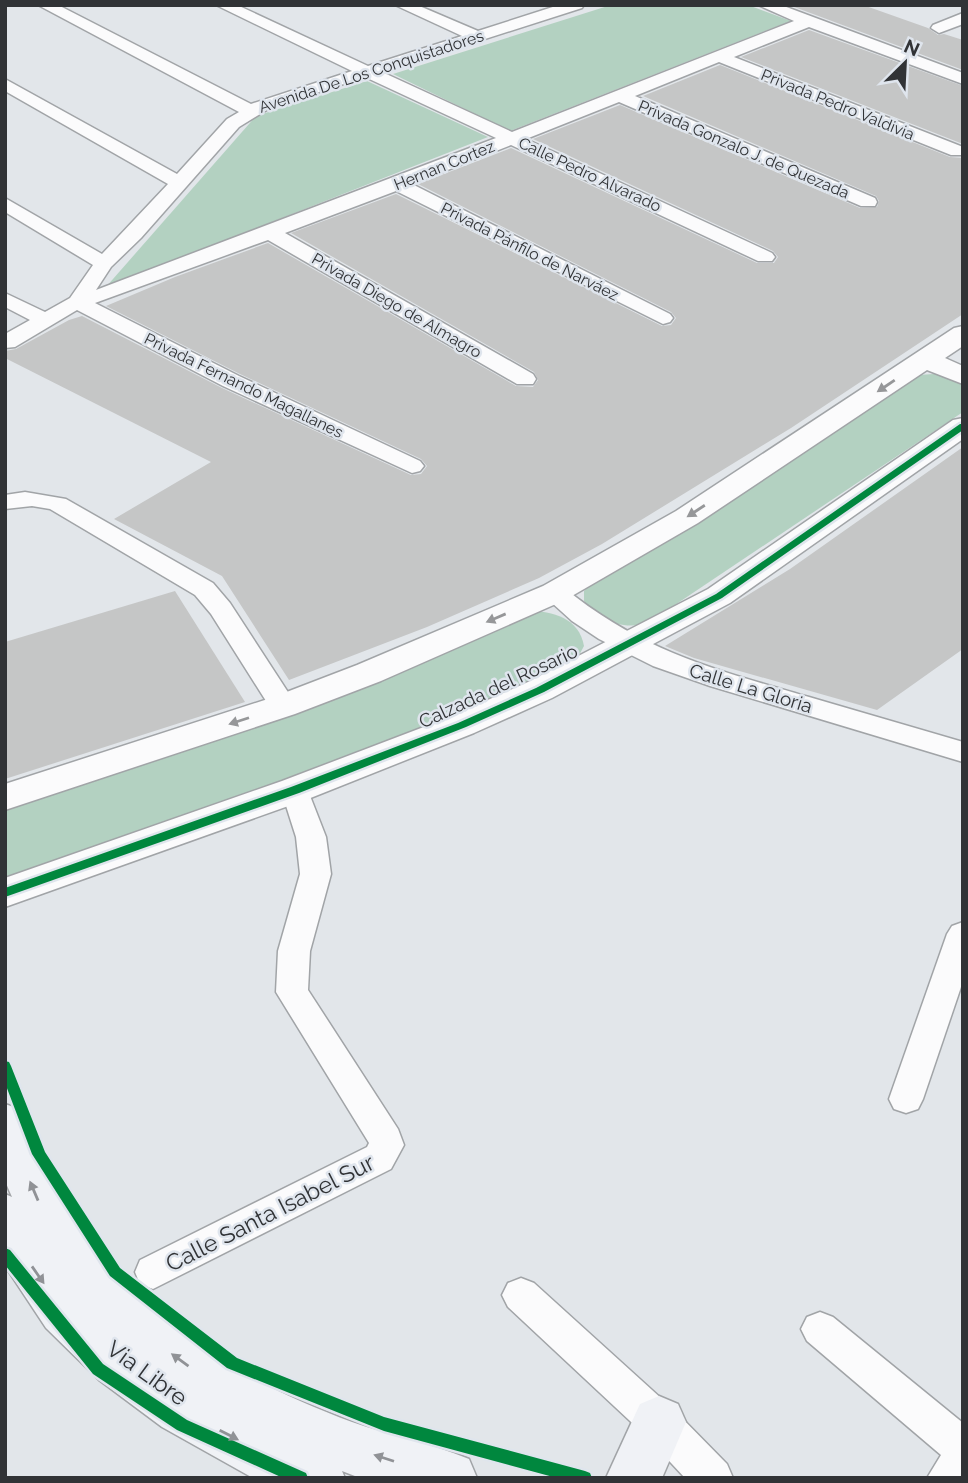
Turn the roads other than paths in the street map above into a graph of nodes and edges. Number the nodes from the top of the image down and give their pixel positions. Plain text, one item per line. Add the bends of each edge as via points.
1 (46, 5) edge
2 (224, 5) edge
3 (403, 5) edge
4 (576, 5) edge
5 (766, 5) edge
6 (963, 18) edge
7 (809, 21) junction
8 (939, 28) dead end
9 (476, 36) junction
10 (720, 57) junction
11 (367, 71) junction
12 (963, 79) edge
13 (5, 84) edge
14 (620, 96) junction
15 (251, 111) junction
16 (511, 138) junction
17 (957, 151) dead end
18 (180, 183) junction
19 (397, 184) junction
20 (868, 202) dead end
21 (5, 204) edge
22 (270, 232) junction
23 (765, 257) dead end
24 (104, 264) junction
25 (5, 299) edge
26 (77, 302) junction
27 (663, 318) dead end
28 (45, 320) junction
29 (963, 334) edge
30 (7, 342) edge
31 (925, 359) junction
32 (963, 376) edge
33 (525, 379) dead end
34 (963, 426) edge
35 (412, 466) dead end
36 (5, 502) edge
37 (554, 593) junction
38 (624, 645) junction
39 (283, 706) junction
40 (963, 752) edge
41 (295, 790) junction
42 (5, 797) edge
43 (5, 893) edge
44 (963, 934) edge
45 (906, 1099) dead end
46 (5, 1124) edge
47 (5, 1216) edge
48 (153, 1272) dead end
49 (521, 1295) dead end
50 (820, 1329) dead end
51 (659, 1422) junction
52 (963, 1448) edge
53 (963, 1459) edge
54 (317, 1478) edge
55 (449, 1478) edge
56 (634, 1478) edge
57 (713, 1478) edge
58 (947, 1478) edge

1 - 15 street
2 - 11 street, Calle Pedro Alvarado
3 - 9 street
4 - 9 street, Avenida De Los Conquistadores
5 - 7 street
6 - 8 street
7 - 10 street, Hernan Cortez
7 - 12 street
9 - 11 street, Avenida De Los Conquistadores
10 - 14 street, Hernan Cortez
10 - 17 street, Privada Pedro Valdivia
11 - 15 street, Avenida De Los Conquistadores
11 - 16 street, Calle Pedro Alvarado
13 - 18 street
14 - 16 street, Hernan Cortez
14 - 20 street, Privada Gonzalo J. de Quezada
15 - 18 street, Avenida De Los Conquistadores via 219,135
16 - 19 street, Hernan Cortez
16 - 23 street, Calle Pedro Alvarado
18 - 24 street, Avenida De Los Conquistadores
19 - 22 street, Hernan Cortez
19 - 27 street, Privada Pánfilo de Narváez
21 - 24 street
22 - 26 street, Hernan Cortez
22 - 33 street, Privada Diego de Almagro
24 - 26 street, Avenida De Los Conquistadores
25 - 28 street
26 - 28 street, Avenida De Los Conquistadores
26 - 35 street, Privada Fernando Magallanes
28 - 30 street, Avenida De Los Conquistadores
29 - 31 street
31 - 32 street
31 -> 37 street via 687,517
34 - 38 street, Calzada del Rosario via 719,596
36 - 39 street via 45,500 58,504 204,589
37 - 38 street, Calle La Gloria
37 -> 39 street
38 - 40 street, Calle La Gloria via 695,672
38 - 41 street, Calzada del Rosario via 463,725
39 -> 42 street
41 - 43 street, Calzada del Rosario
41 - 48 street, Calle Santa Isabel Sur via 314,855 314,884 289,972 292,992 386,1139 385,1152
44 - 45 street
55 -> 46 main road via 321,1437 212,1384 136,1329 96,1290 65,1248 42,1209
47 -> 54 main road via 32,1268 63,1310 107,1356 191,1416
49 - 51 street
50 - 52 street
51 - 56 main road
51 - 57 street
53 - 58 street

